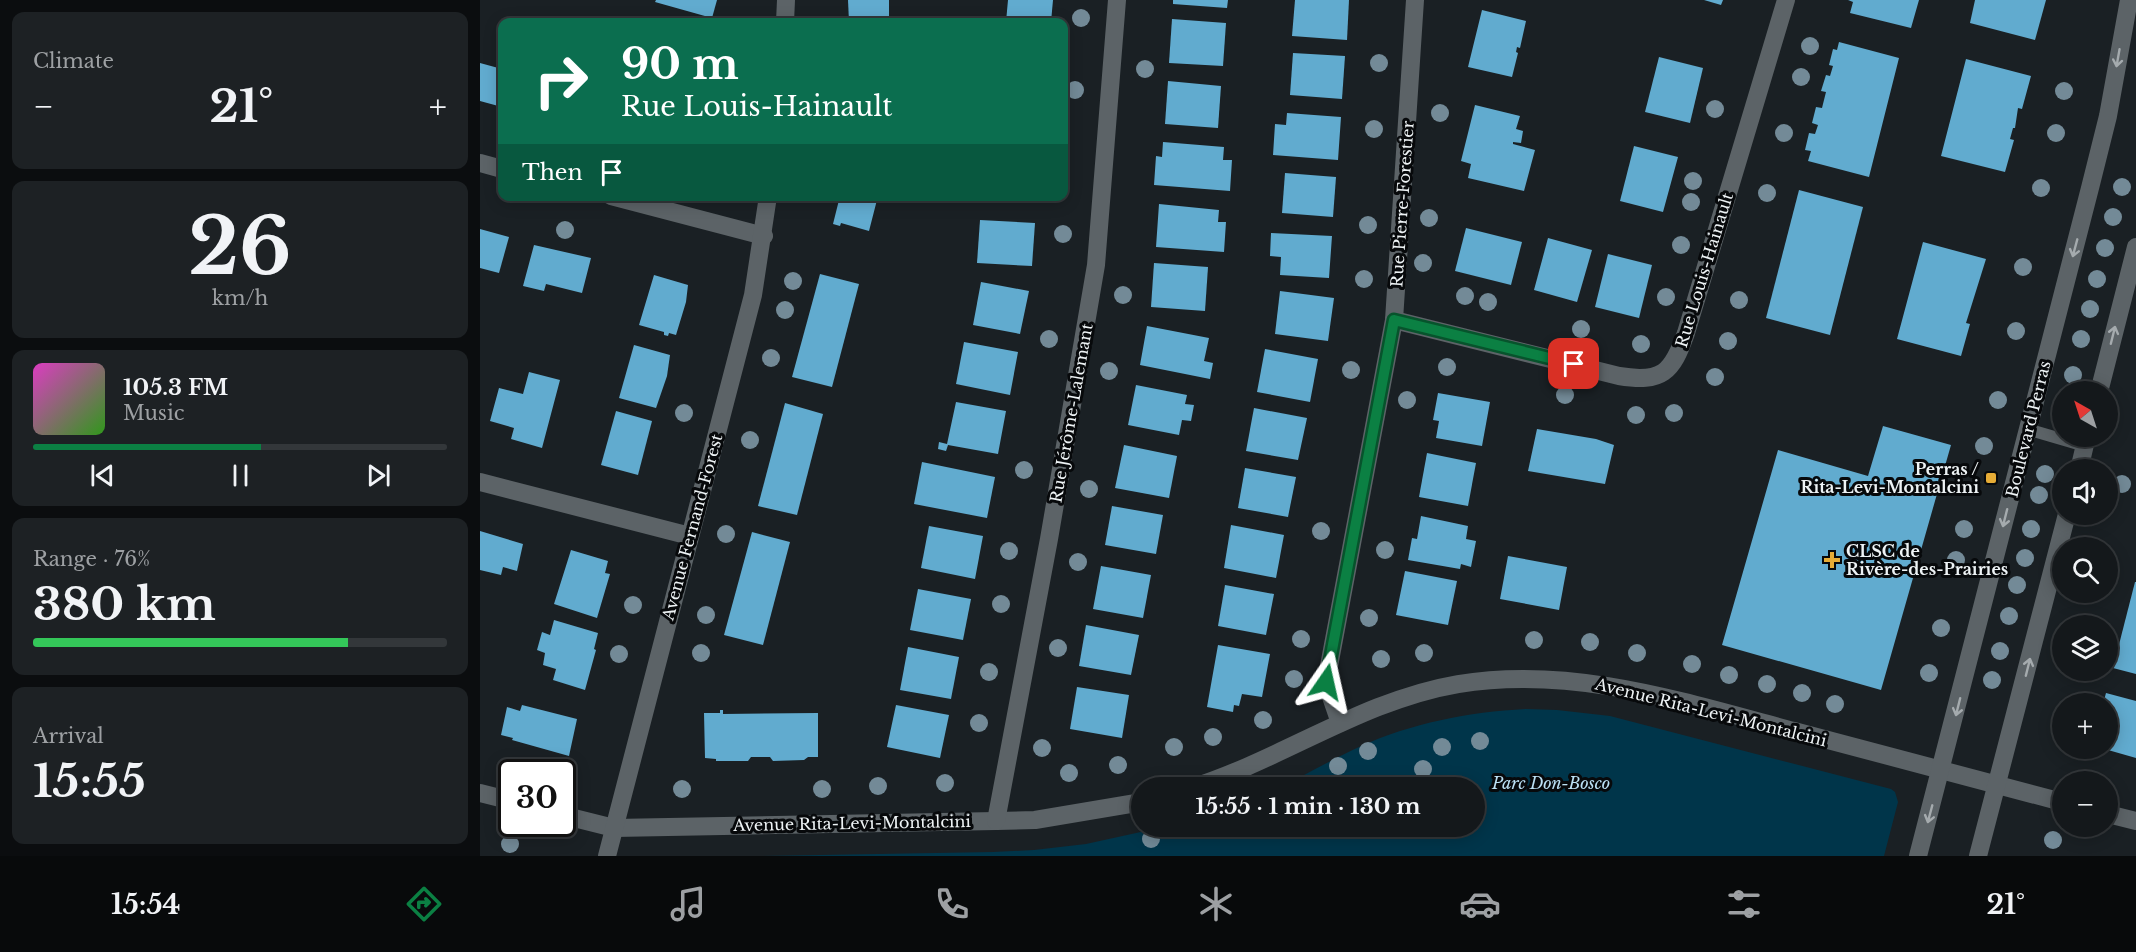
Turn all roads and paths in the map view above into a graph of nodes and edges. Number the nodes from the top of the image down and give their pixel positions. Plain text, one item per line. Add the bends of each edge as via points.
1 (786, 0) edge
2 (1117, 0) edge
3 (1415, 0) edge
4 (1786, 0) edge
5 (2128, 0) edge
6 (785, 18) edge
7 (480, 163) edge
8 (498, 168) edge
9 (630, 201) edge
10 (768, 201) edge
11 (764, 236) junction
12 (2136, 247) edge
13 (1394, 320) junction
14 (2102, 381) edge
15 (2027, 429) junction
16 (2052, 434) edge
17 (480, 482) edge
18 (2064, 525) edge
19 (690, 536) junction
20 (1340, 723) junction
21 (1941, 771) junction
22 (1220, 777) edge
23 (1997, 785) junction
24 (480, 793) edge
25 (498, 798) edge
26 (2052, 799) edge
27 (1131, 804) edge
28 (2118, 817) edge
29 (576, 818) edge
30 (996, 821) junction
31 (2136, 822) edge
32 (614, 828) junction
33 (607, 856) edge
34 (1918, 856) edge
35 (1978, 856) edge

1 - 6 street
2 - 30 street, Rue Jérôme-Lalemant via 1096,265
3 - 13 street, Rue Pierre-Forestier
4 - 13 street, Rue Louis-Hainault via 1686,333 1665,373 1641,380 1619,376
5 -> 15 street, Boulevard Perras via 2108,116
7 - 8 street
9 - 11 street
10 - 11 street, Avenue Fernand-Forest
11 - 19 street, Avenue Fernand-Forest via 753,295
14 -> 12 street
13 - 20 street, Rue Pierre-Forestier via 1326,682
15 - 16 lane
15 -> 21 street, Boulevard Perras
17 - 19 street
23 -> 18 street
19 - 32 street, Avenue Fernand-Forest
20 - 21 street, Avenue Rita-Levi-Montalcini via 1421,692 1458,684 1558,679 1674,699
20 - 22 street, Avenue Rita-Levi-Montalcini
21 - 23 street, Avenue Rita-Levi-Montalcini
21 -> 34 street, Boulevard Perras
23 - 26 street, Avenue Rita-Levi-Montalcini
23 - 35 street
24 - 25 street
27 - 30 street, Avenue Rita-Levi-Montalcini via 1035,820
28 - 31 street
29 - 32 street, Avenue Rita-Levi-Montalcini
30 - 32 street, Avenue Rita-Levi-Montalcini
32 - 33 street, Avenue Fernand-Forest

